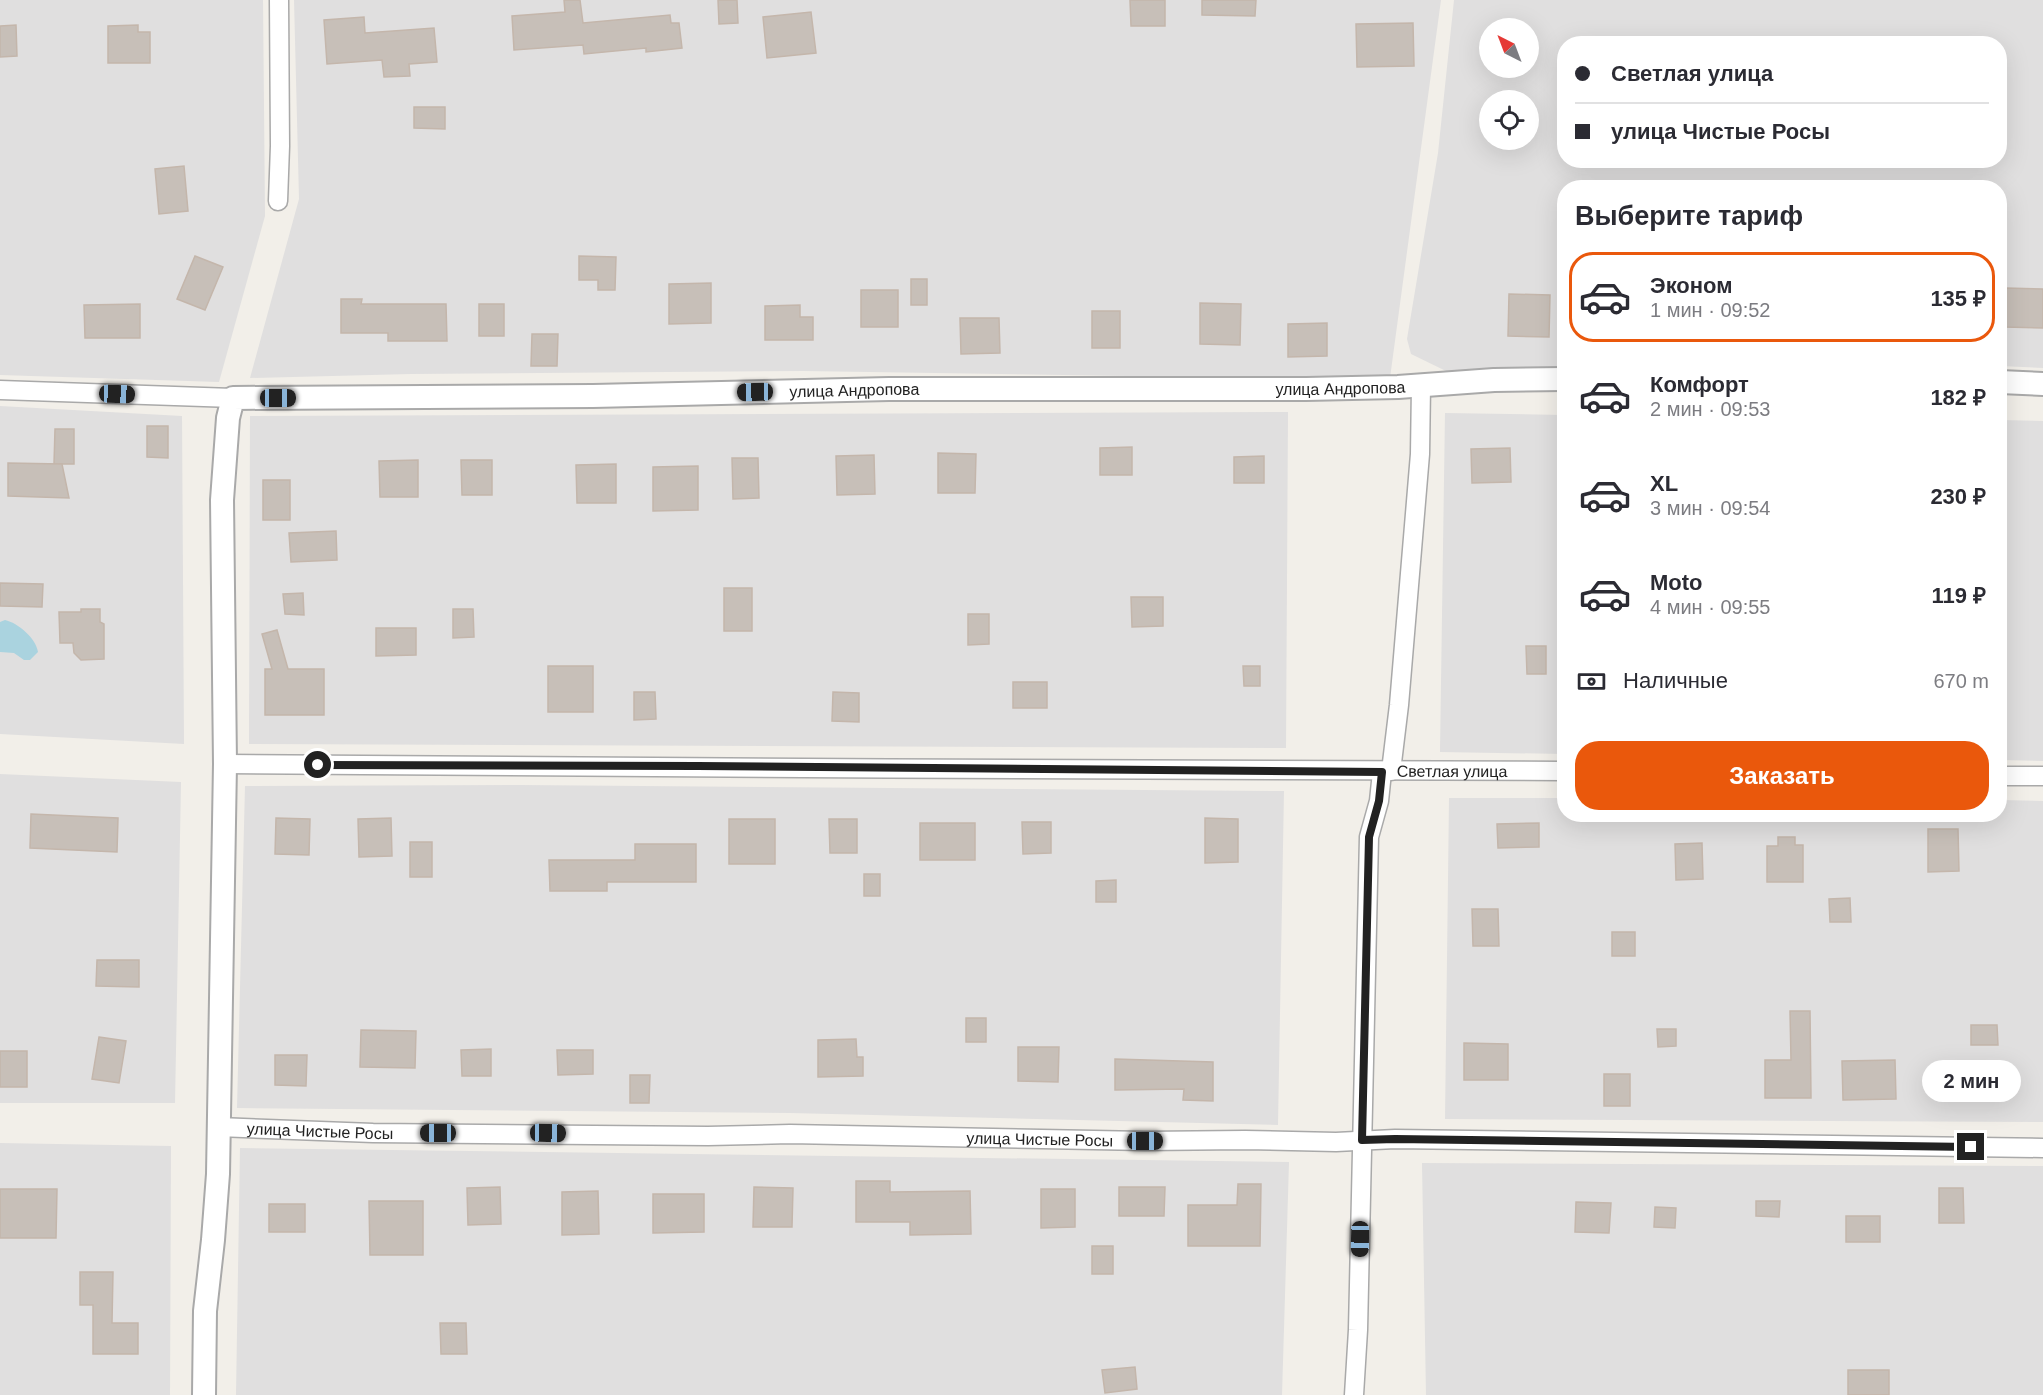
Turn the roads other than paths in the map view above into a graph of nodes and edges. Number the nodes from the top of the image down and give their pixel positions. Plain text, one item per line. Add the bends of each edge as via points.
1 (279, 0) edge
2 (278, 201) dead end
3 (1557, 379) edge
4 (2007, 382) edge
5 (2043, 384) edge
6 (1421, 386) junction
7 (0, 390) edge
8 (233, 398) junction
9 (225, 764) junction
10 (1557, 771) edge
11 (1387, 772) junction
12 (2007, 776) edge
13 (2043, 776) edge
14 (218, 1126) junction
15 (1362, 1140) junction
16 (2043, 1148) edge
17 (204, 1395) edge
18 (1354, 1395) edge

1 - 2 street
3 - 6 street, улица Андропова
4 - 5 street
6 - 8 street, улица Андропова via 889,388 593,396
6 - 11 street via 1420,454 1400,694
7 - 8 street, улица Андропова
8 - 9 street via 222,500
9 - 11 street, Светлая улица
9 - 14 street
10 - 11 street, Светлая улица
11 - 15 street via 1369,837
12 - 13 street
14 - 15 street, улица Чистые Росы via 384,1133
14 - 17 street via 218,1174 205,1311
15 - 16 street, улица Чистые Росы
15 - 18 street

